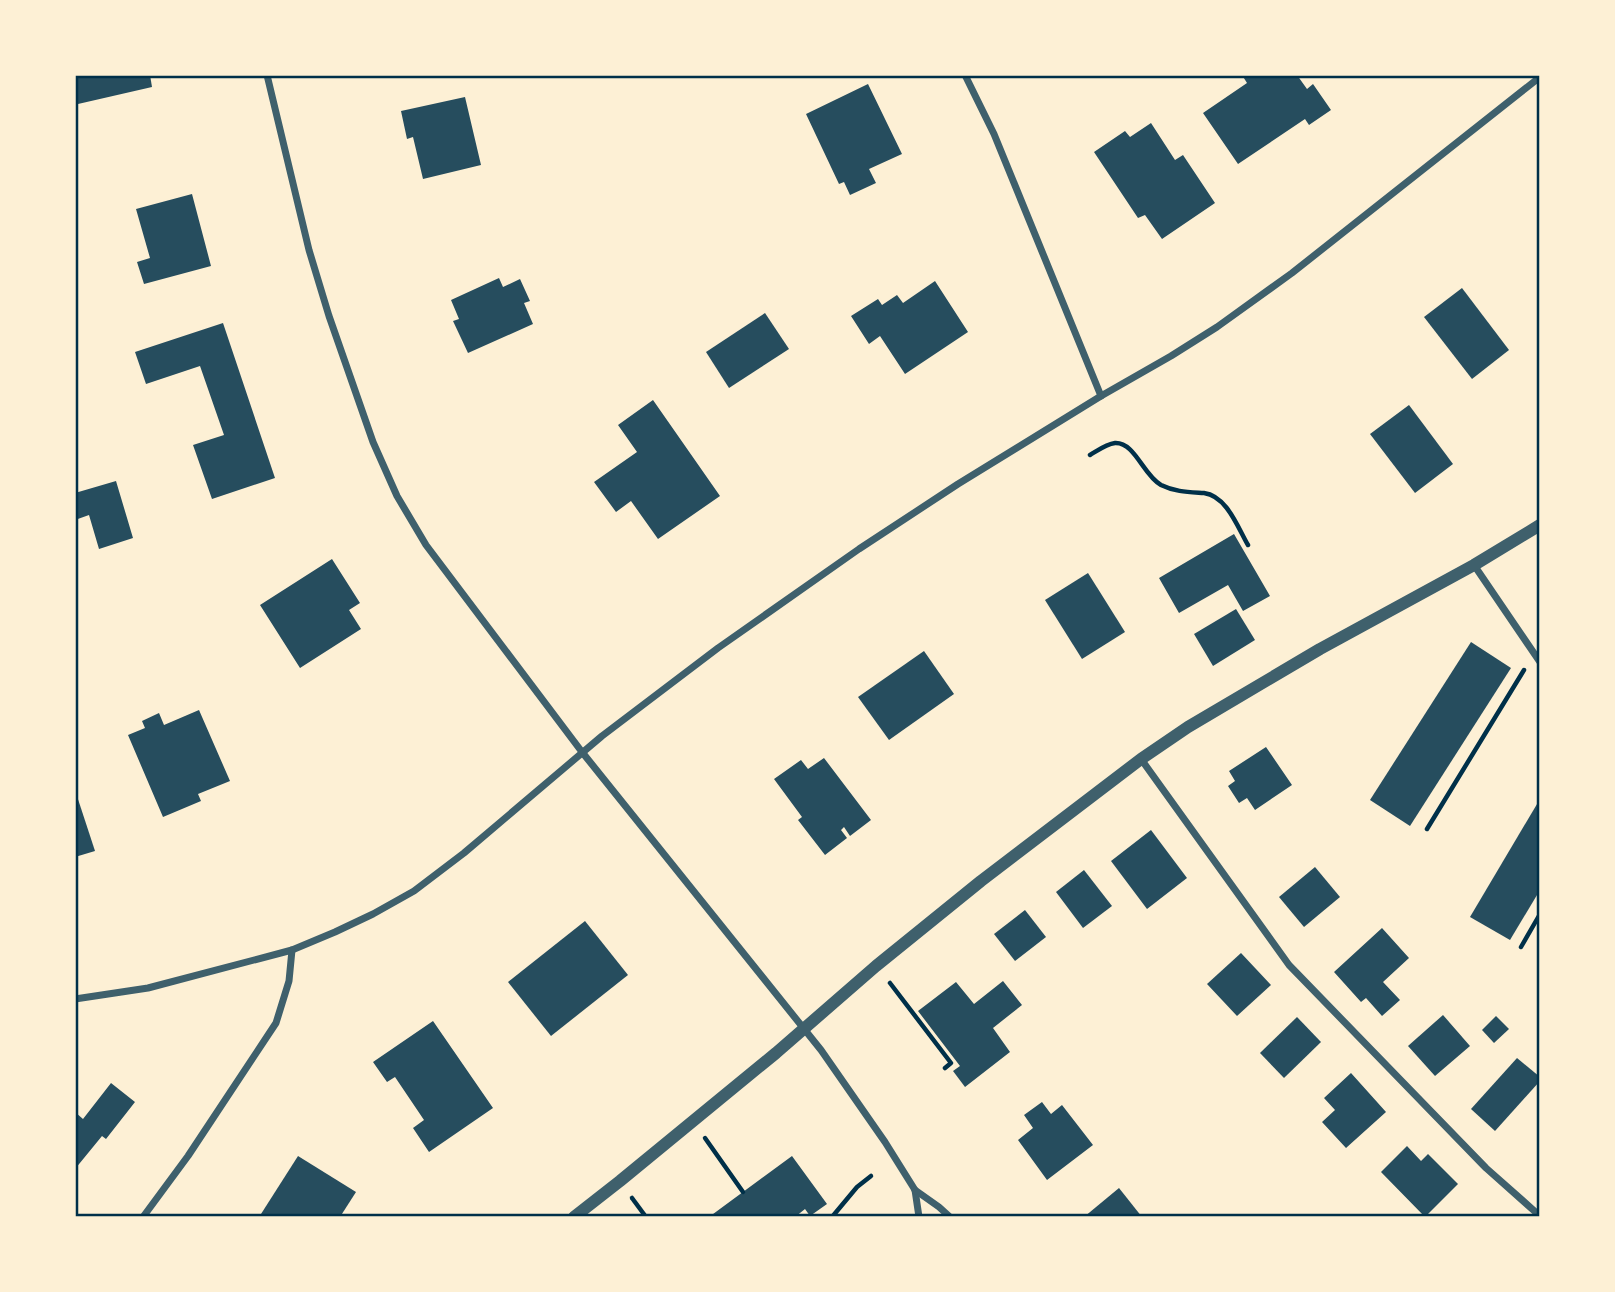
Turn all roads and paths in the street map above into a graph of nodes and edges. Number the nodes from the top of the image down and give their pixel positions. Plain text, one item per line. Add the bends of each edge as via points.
1 (267, 75) edge
2 (965, 75) edge
3 (1540, 77) edge
4 (1101, 396) junction
5 (1090, 455) dead end
6 (1540, 525) edge
7 (1248, 545) dead end
8 (1474, 565) junction
9 (1534, 654) junction
10 (1540, 662) edge
11 (582, 752) junction
12 (1141, 759) junction
13 (1427, 829) dead end
14 (1540, 914) edge
15 (1521, 947) dead end
16 (292, 950) junction
17 (890, 983) dead end
18 (75, 999) edge
19 (804, 1029) junction
20 (945, 1068) dead end
21 (705, 1138) dead end
22 (871, 1176) dead end
23 (915, 1190) junction
24 (743, 1192) dead end
25 (632, 1198) dead end
26 (1540, 1216) edge
27 (143, 1217) edge
28 (574, 1217) edge
29 (646, 1217) edge
30 (832, 1217) edge
31 (919, 1217) edge
32 (950, 1217) edge

1 - 11 street via 329,316 397,496 426,545
2 - 4 street via 994,134
3 - 4 street via 1257,299
4 - 11 street via 859,549
5 - 7 path via 1111,443 1125,445 1162,485 1212,495
6 - 8 street
8 - 9 street
8 - 12 street via 1309,655
9 - 10 street
9 - 13 path
11 - 16 street via 414,891
11 - 19 street
12 - 19 street via 981,881
12 - 26 street via 1289,965 1486,1168
14 - 15 path
16 - 18 street via 148,988
16 - 27 street via 289,981 276,1023
17 - 20 path via 951,1063
19 - 23 street
19 - 28 street
21 - 24 path
22 - 30 path
23 - 31 street
23 - 32 street
25 - 29 path

